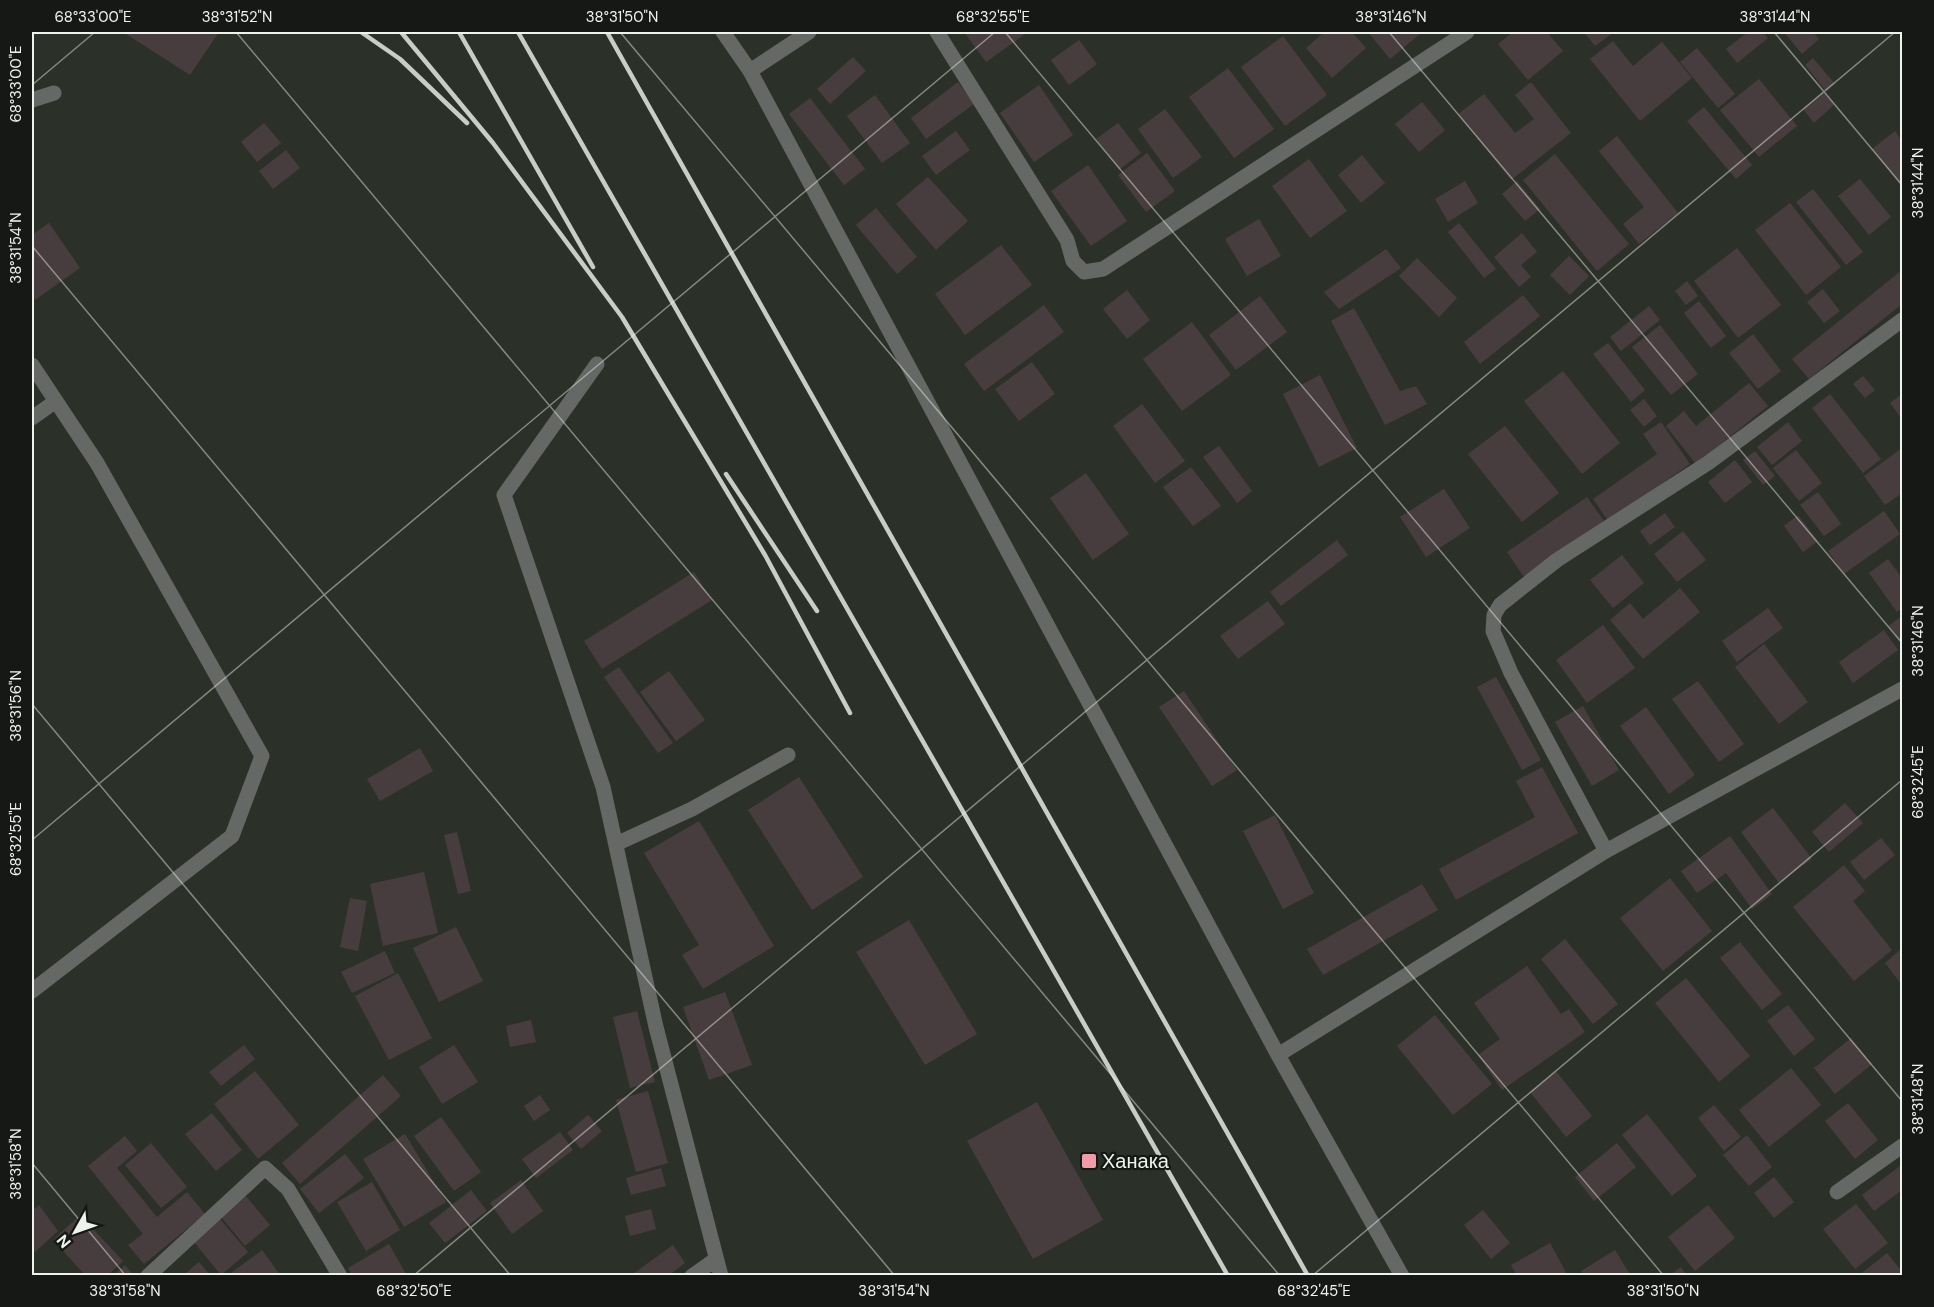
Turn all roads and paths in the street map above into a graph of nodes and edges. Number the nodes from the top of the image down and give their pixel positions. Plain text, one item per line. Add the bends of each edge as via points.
1 (723, 32) edge
2 (809, 32) edge
3 (937, 32) edge
4 (1467, 32) edge
5 (750, 70) junction
6 (54, 93) dead end
7 (32, 99) edge
8 (1902, 320) edge
9 (597, 364) dead end
10 (32, 365) edge
11 (56, 401) junction
12 (32, 418) edge
13 (1902, 689) edge
14 (788, 755) dead end
15 (616, 844) junction
16 (1606, 851) junction
17 (32, 991) edge
18 (1278, 1055) junction
19 (1902, 1146) edge
20 (1837, 1192) dead end
21 (716, 1259) junction
22 (148, 1275) edge
23 (340, 1275) edge
24 (692, 1275) edge
25 (721, 1275) edge
26 (1402, 1275) edge

1 - 5 street
2 - 5 street
3 - 4 street via 1067,240 1073,261 1084,272 1103,269
5 - 18 street
6 - 7 street
8 - 16 street via 1708,463 1557,560 1500,605 1494,615 1493,631 1511,674
9 - 15 street via 504,495 603,787
10 - 11 street
11 - 12 street
11 - 17 street via 97,463 262,756 232,836
13 - 16 street
14 - 15 street via 692,809
15 - 21 street via 656,1027
16 - 18 street
18 - 26 street
19 - 20 street
21 - 24 street
21 - 25 street
22 - 23 street via 265,1168 288,1189

